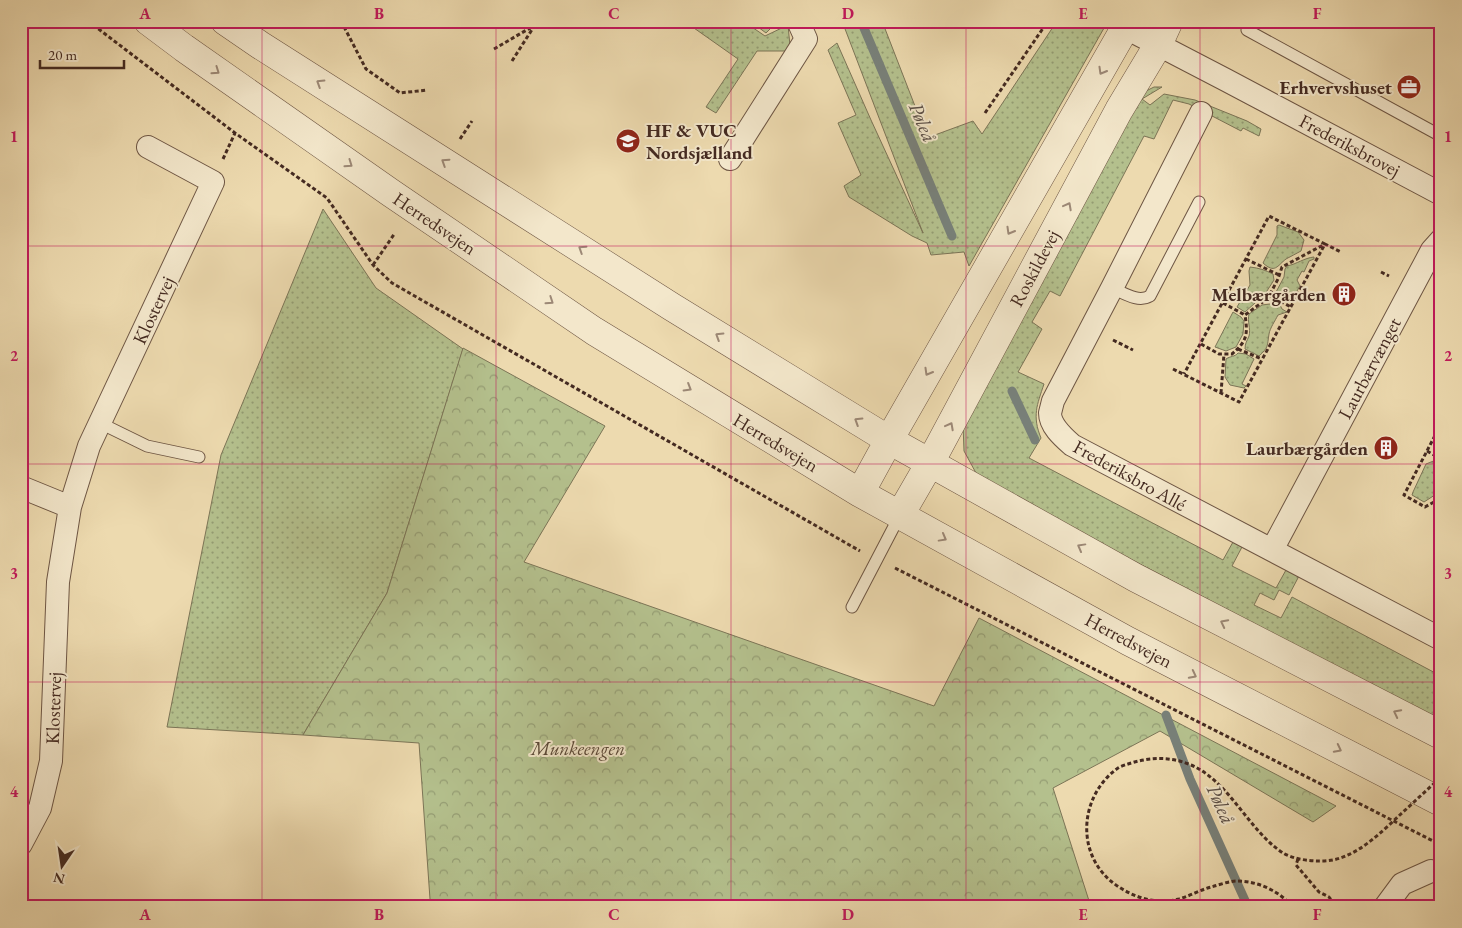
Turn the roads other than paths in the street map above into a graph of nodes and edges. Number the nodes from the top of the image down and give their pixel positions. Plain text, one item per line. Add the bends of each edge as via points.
1 (148, 21) edge
2 (225, 21) edge
3 (798, 21) edge
4 (1128, 25) edge
5 (1247, 30) dead end
6 (1164, 33) edge
7 (1201, 113) dead end
8 (1441, 136) edge
9 (148, 147) dead end
10 (730, 159) dead end
11 (1441, 194) edge
12 (1199, 202) dead end
13 (1441, 240) edge
14 (1112, 288) junction
15 (100, 424) junction
16 (889, 440) junction
17 (199, 457) dead end
18 (930, 463) junction
19 (21, 488) edge
20 (860, 492) junction
21 (70, 507) junction
22 (900, 515) junction
23 (1272, 550) junction
24 (852, 607) dead end
25 (1441, 639) edge
26 (1441, 735) edge
27 (1441, 802) edge
28 (21, 844) edge
29 (1432, 871) dead end
30 (1385, 907) edge

1 -> 20 street, Herredsvejen via 391,194 594,331
16 -> 2 street via 672,307
3 - 10 street via 806,39
4 - 6 street, Frederiksbrovej
4 -> 16 street, Roskildevej
5 - 8 lane
6 - 11 street, Frederiksbrovej via 1226,80
18 -> 6 street, Roskildevej via 1119,110
7 - 14 street, Frederiksbro Allé
9 - 15 street, Klostervej via 213,182
12 - 14 lane via 1150,296 1136,298
13 - 23 street, Laurbærvænget via 1428,257
14 - 23 street, Frederiksbro Allé via 1053,401 1050,415 1054,425 1072,445
15 - 17 lane via 147,446
15 - 21 street, Klostervej via 89,446
16 - 18 street
16 - 20 street, Roskildevej
18 - 22 street, Roskildevej
26 -> 18 street via 1136,578
19 - 21 street
20 - 22 street, Herredsvejen
21 - 28 street, Klostervej via 58,582 51,761 40,808
22 - 24 lane
22 -> 27 street, Herredsvejen via 1128,641
23 - 25 street, Frederiksbro Allé
29 - 30 street via 1402,884

